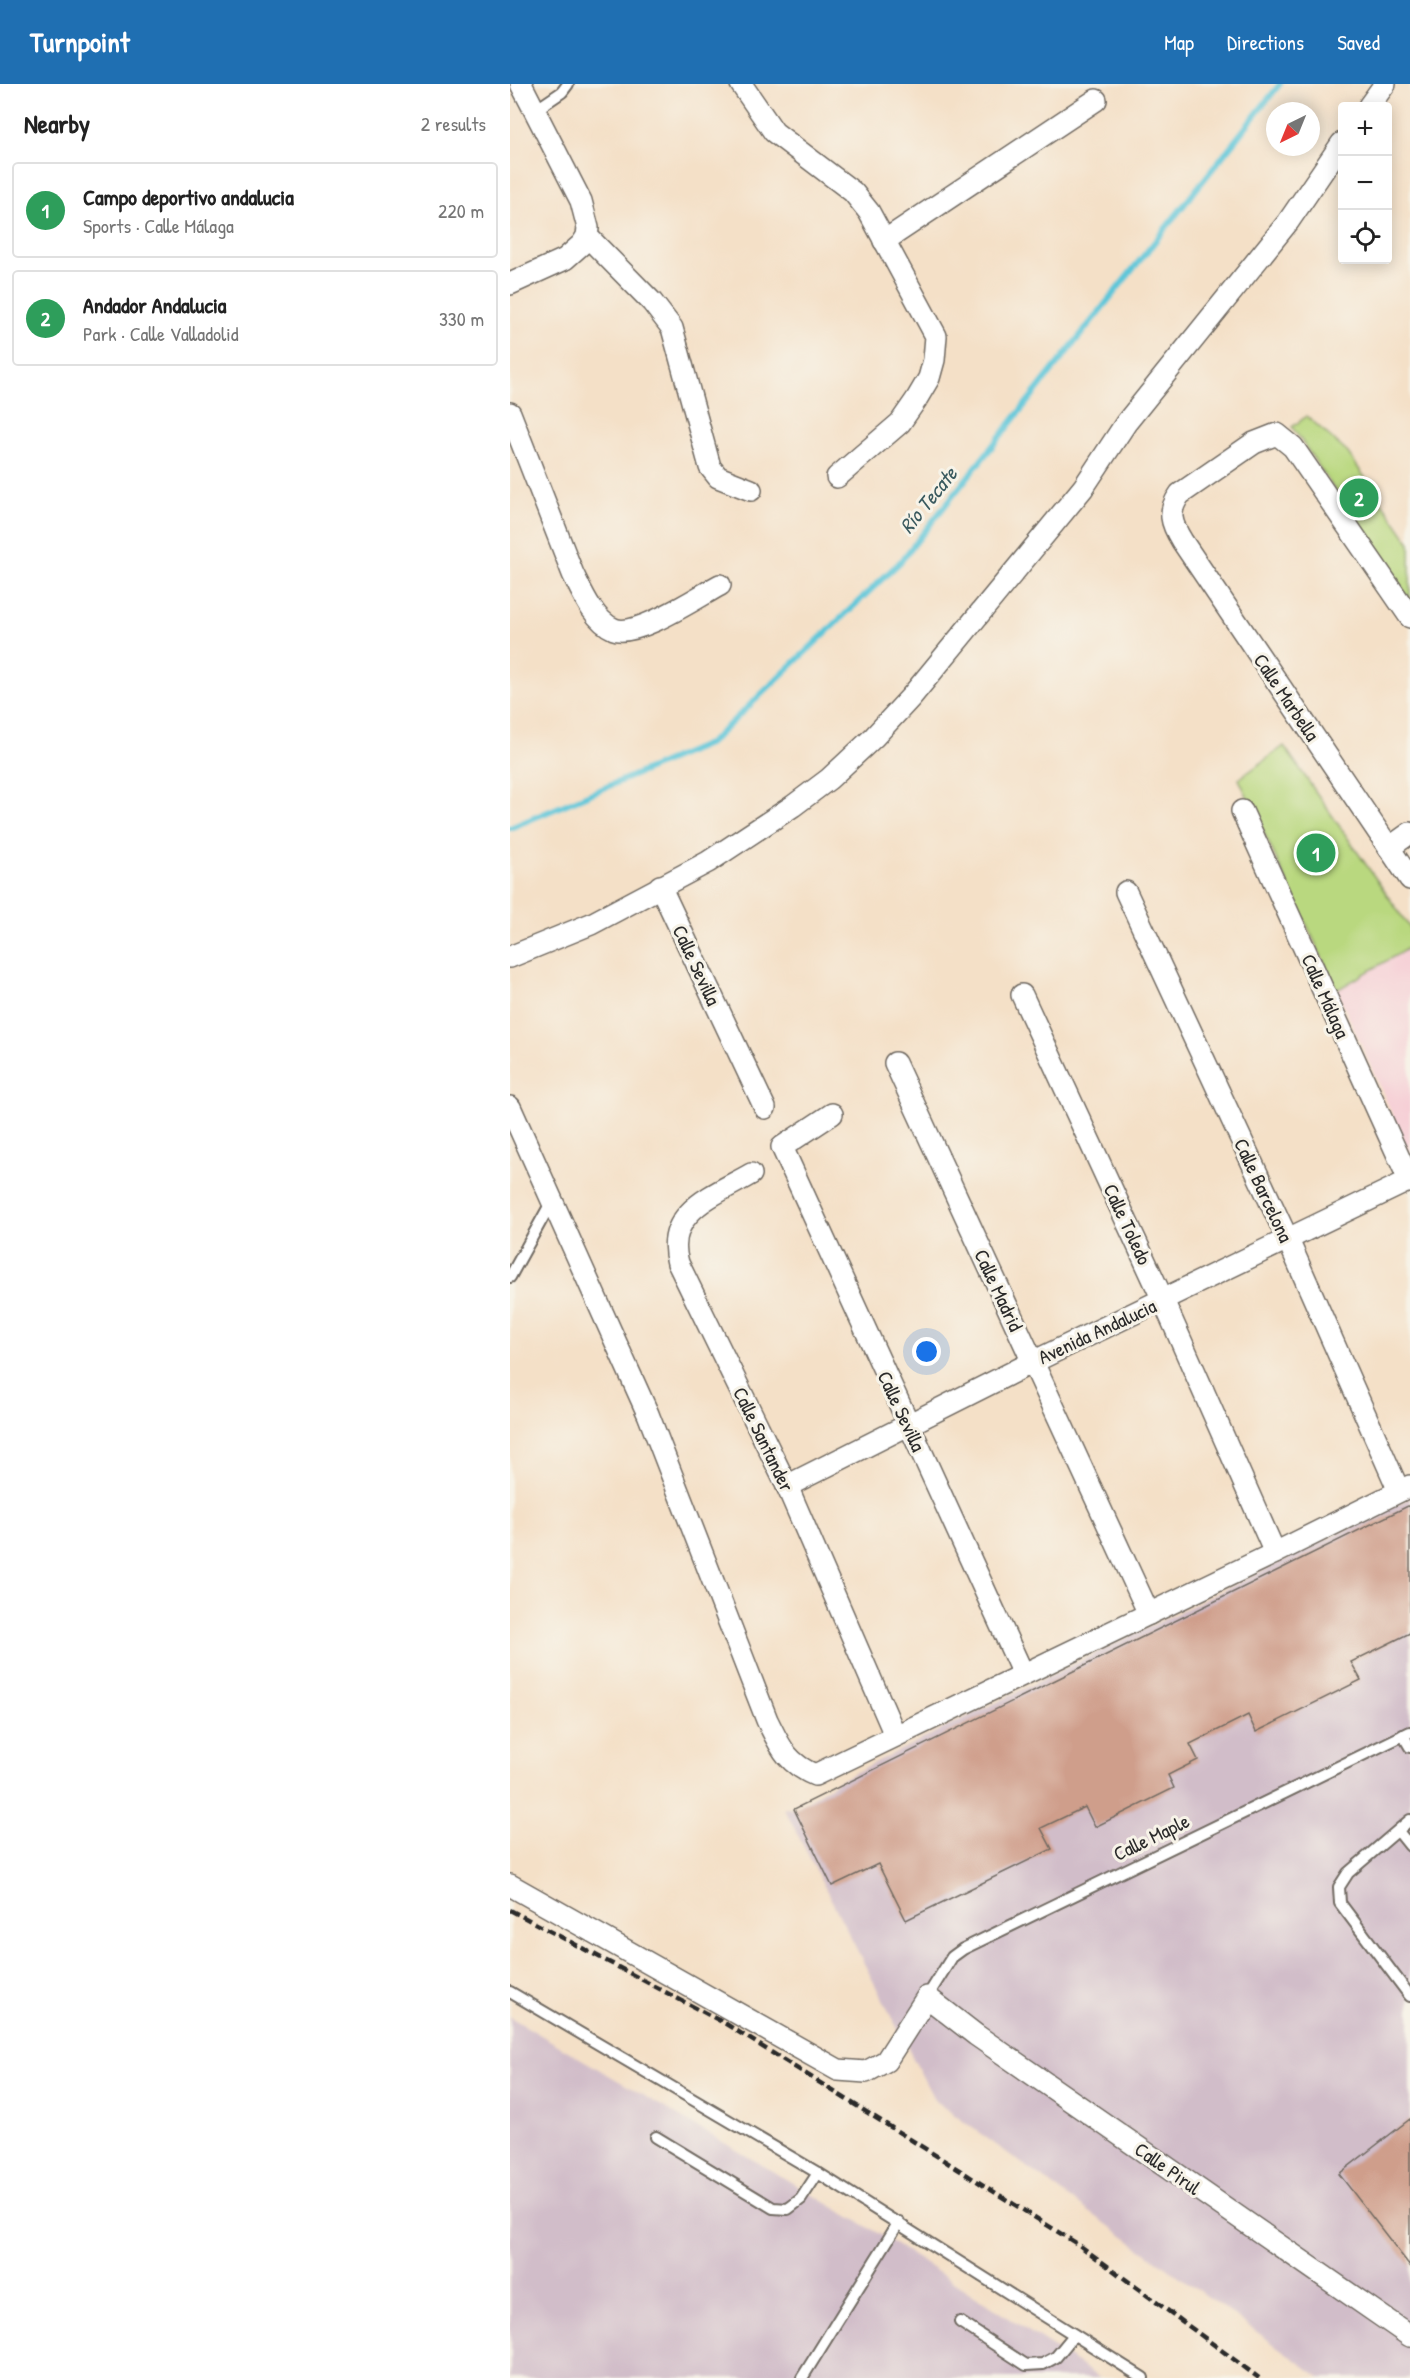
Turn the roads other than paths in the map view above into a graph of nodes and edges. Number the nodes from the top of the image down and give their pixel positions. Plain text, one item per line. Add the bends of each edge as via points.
1 (521, 84) edge
2 (568, 84) edge
3 (741, 84) edge
4 (1385, 84) edge
5 (1096, 100) dead end
6 (1372, 102) edge
7 (534, 111) junction
8 (1338, 149) edge
9 (587, 236) junction
10 (884, 240) junction
11 (510, 284) edge
12 (510, 413) edge
13 (837, 477) dead end
14 (751, 490) dead end
15 (720, 585) dead end
16 (1410, 617) edge
17 (1242, 811) dead end
18 (1410, 833) edge
19 (1389, 848) junction
20 (1410, 879) edge
21 (660, 886) junction
22 (1125, 892) dead end
23 (510, 957) edge
24 (1022, 995) dead end
25 (895, 1064) dead end
26 (510, 1107) edge
27 (765, 1108) dead end
28 (832, 1114) dead end
29 (751, 1174) dead end
30 (1410, 1181) edge
31 (552, 1201) junction
32 (1288, 1240) junction
33 (510, 1277) edge
34 (1163, 1300) junction
35 (1033, 1362) junction
36 (909, 1425) junction
37 (787, 1486) junction
38 (1404, 1488) edge
39 (1275, 1553) junction
40 (1149, 1614) junction
41 (1023, 1674) junction
42 (1406, 1733) edge
43 (895, 1735) junction
44 (1410, 1747) edge
45 (1410, 1820) edge
46 (1398, 1831) junction
47 (1410, 1846) edge
48 (510, 1885) edge
49 (510, 1992) edge
50 (1410, 1996) edge
51 (927, 1997) junction
52 (656, 2137) dead end
53 (818, 2173) junction
54 (898, 2222) junction
55 (960, 2322) dead end
56 (1074, 2334) junction
57 (1410, 2336) edge
58 (1129, 2374) edge
59 (802, 2378) edge
60 (1143, 2378) edge

1 - 7 street
2 - 7 lane
3 - 10 street via 774,132 853,192
4 - 6 street
5 - 10 street
7 - 9 street via 581,201
8 - 21 street via 1288,222 1126,423 1083,488 911,697 874,737 794,807 708,862
9 - 11 street via 564,259
9 - 14 street via 672,328 710,466 718,477
10 - 13 street via 936,336 934,360 929,378 900,423
12 - 15 street via 573,574 601,620 615,630 629,630 648,624
16 - 19 street, Calle Marbella via 1293,447 1277,434 1254,443 1180,494 1172,506 1182,541
17 - 30 street, Calle Málaga
18 - 19 street
19 - 20 street, Calle Marbella
21 - 23 street via 591,924
21 - 27 street, Calle Sevilla
22 - 32 street, Calle Barcelona
24 - 34 street, Calle Toledo
25 - 35 street, Calle Madrid
26 - 31 street
28 - 36 street, Calle Sevilla via 782,1147
29 - 37 street, Calle Santander via 686,1215 675,1236 675,1252
30 - 32 street, Avenida Andalucia
31 - 33 lane
31 - 43 street via 648,1414 779,1744 789,1759 815,1774
32 - 34 street, Avenida Andalucia
32 - 38 street, Calle Barcelona
34 - 35 street, Avenida Andalucia
34 - 39 street, Calle Toledo
35 - 36 street, Avenida Andalucia
35 - 40 street, Calle Madrid
36 - 37 street, Avenida Andalucia
36 - 41 street, Calle Sevilla
37 - 43 street, Calle Santander
38 - 39 street
39 - 40 street
40 - 41 street
41 - 43 street
42 - 44 lane
42 - 51 lane, Calle Maple via 963,1949 952,1958
45 - 46 lane
46 - 47 lane
46 - 50 lane via 1348,1873 1339,1887 1340,1903
48 - 51 street via 838,2070 866,2072 886,2061
49 - 53 lane
51 - 57 street, Calle Pirul
52 - 53 lane via 773,2208 788,2209 801,2199
53 - 54 lane
54 - 56 lane
54 - 59 lane
55 - 56 lane via 1026,2365 1043,2364 1056,2357
56 - 58 lane
58 - 60 lane

